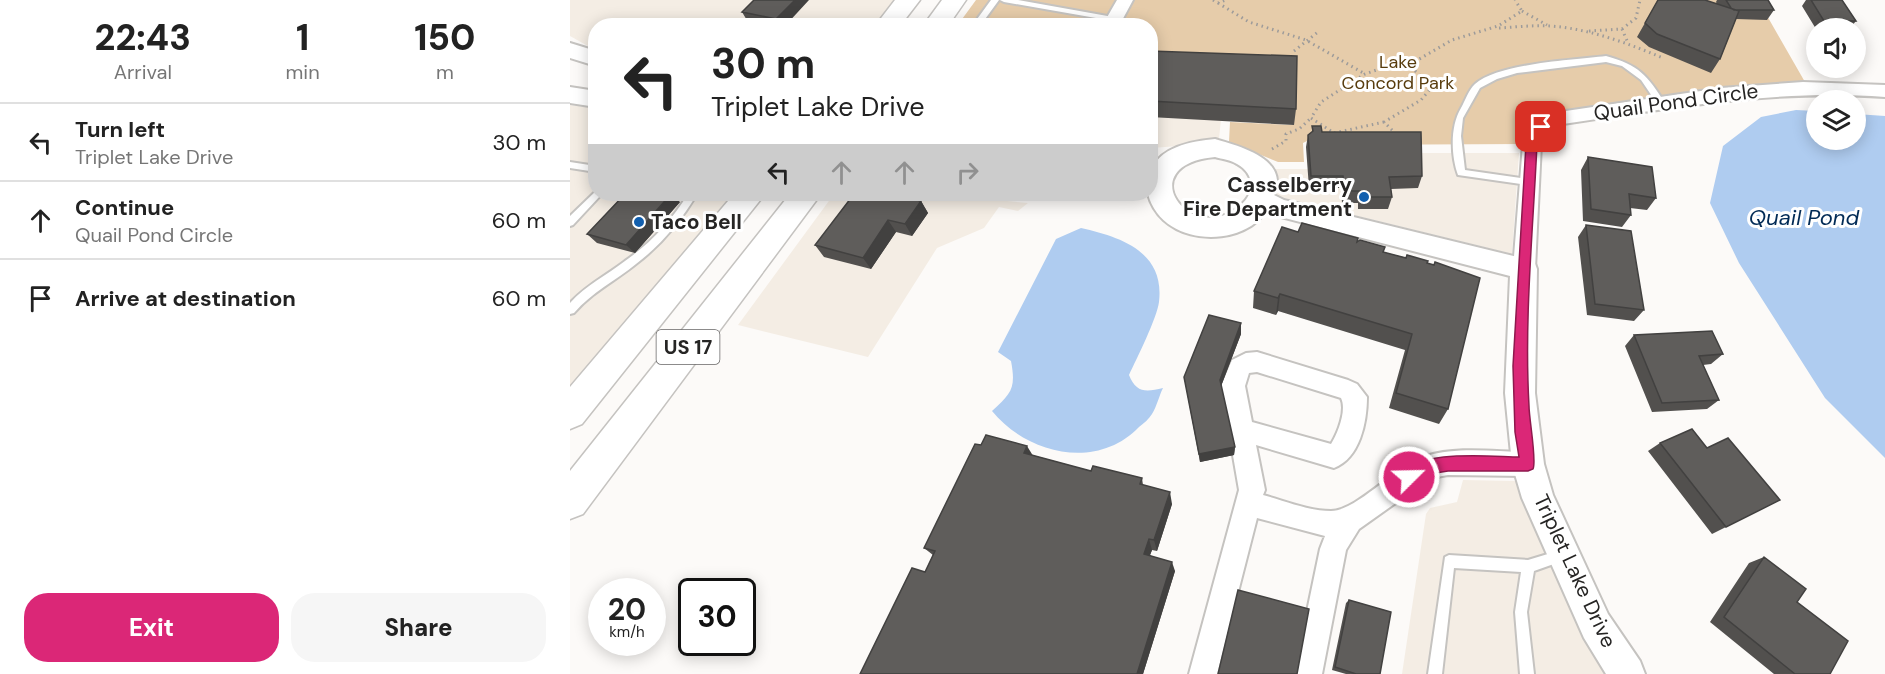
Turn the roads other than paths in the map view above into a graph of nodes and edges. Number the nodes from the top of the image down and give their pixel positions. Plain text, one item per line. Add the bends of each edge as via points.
1 (908, 0) edge
2 (954, 0) edge
3 (995, 0) edge
4 (1004, 0) edge
5 (1125, 0) edge
6 (893, 18) edge
7 (941, 18) edge
8 (982, 18) edge
9 (1092, 18) edge
10 (1114, 18) edge
11 (570, 50) edge
12 (588, 56) edge
13 (588, 71) edge
14 (570, 84) edge
15 (1885, 91) edge
16 (588, 94) edge
17 (1661, 103) junction
18 (1182, 155) junction
19 (1158, 157) edge
20 (570, 165) edge
21 (588, 168) edge
22 (1528, 182) junction
23 (1158, 186) edge
24 (1158, 200) edge
25 (590, 201) edge
26 (687, 201) edge
27 (744, 201) edge
28 (801, 201) edge
29 (1253, 209) junction
30 (570, 222) edge
31 (1524, 278) junction
32 (570, 310) edge
33 (570, 413) edge
34 (1241, 430) junction
35 (1528, 464) junction
36 (570, 501) edge
37 (1250, 503) junction
38 (1350, 520) junction
39 (1564, 555) junction
40 (1528, 566) junction
41 (1203, 674) edge
42 (1308, 674) edge
43 (1435, 674) edge
44 (1527, 674) edge
45 (1627, 674) edge

1 - 6 main road
2 - 7 main road
3 - 8 lane
4 - 9 lane
5 - 10 street
11 - 12 street
13 - 14 street
14 - 16 street
15 - 17 street, Quail Pond Circle via 1745,91
17 - 22 street, Quail Pond Circle via 1559,118 1541,127 1532,144
17 - 22 lane via 1644,78 1625,64 1606,59 1517,70 1477,86 1460,118 1457,136 1461,173
18 - 19 street
18 - 23 street via 1163,172
18 - 29 street via 1215,148 1247,157 1264,179 1265,193
20 - 21 lane
22 - 31 street, Quail Pond Circle
24 - 29 street via 1175,217 1197,225 1222,227
25 - 30 lane
26 - 32 lane via 652,245 630,264 586,291
27 - 33 main road, US 17
28 - 36 main road, US 17
29 - 31 street via 1272,222
31 - 35 street, Triplet Lake Drive via 1520,393
34 - 34 street via 1233,390 1240,367 1251,361 1340,387 1355,398 1345,446 1334,456
34 - 37 street via 1251,481
35 - 38 street via 1427,467
35 - 39 street, Triplet Lake Drive via 1538,498
37 - 38 street via 1323,524
37 - 41 street
38 - 42 street via 1333,549
39 - 40 lane
39 - 45 street, Triplet Lake Drive via 1596,626
40 - 43 lane via 1449,561
40 - 44 lane via 1521,612

